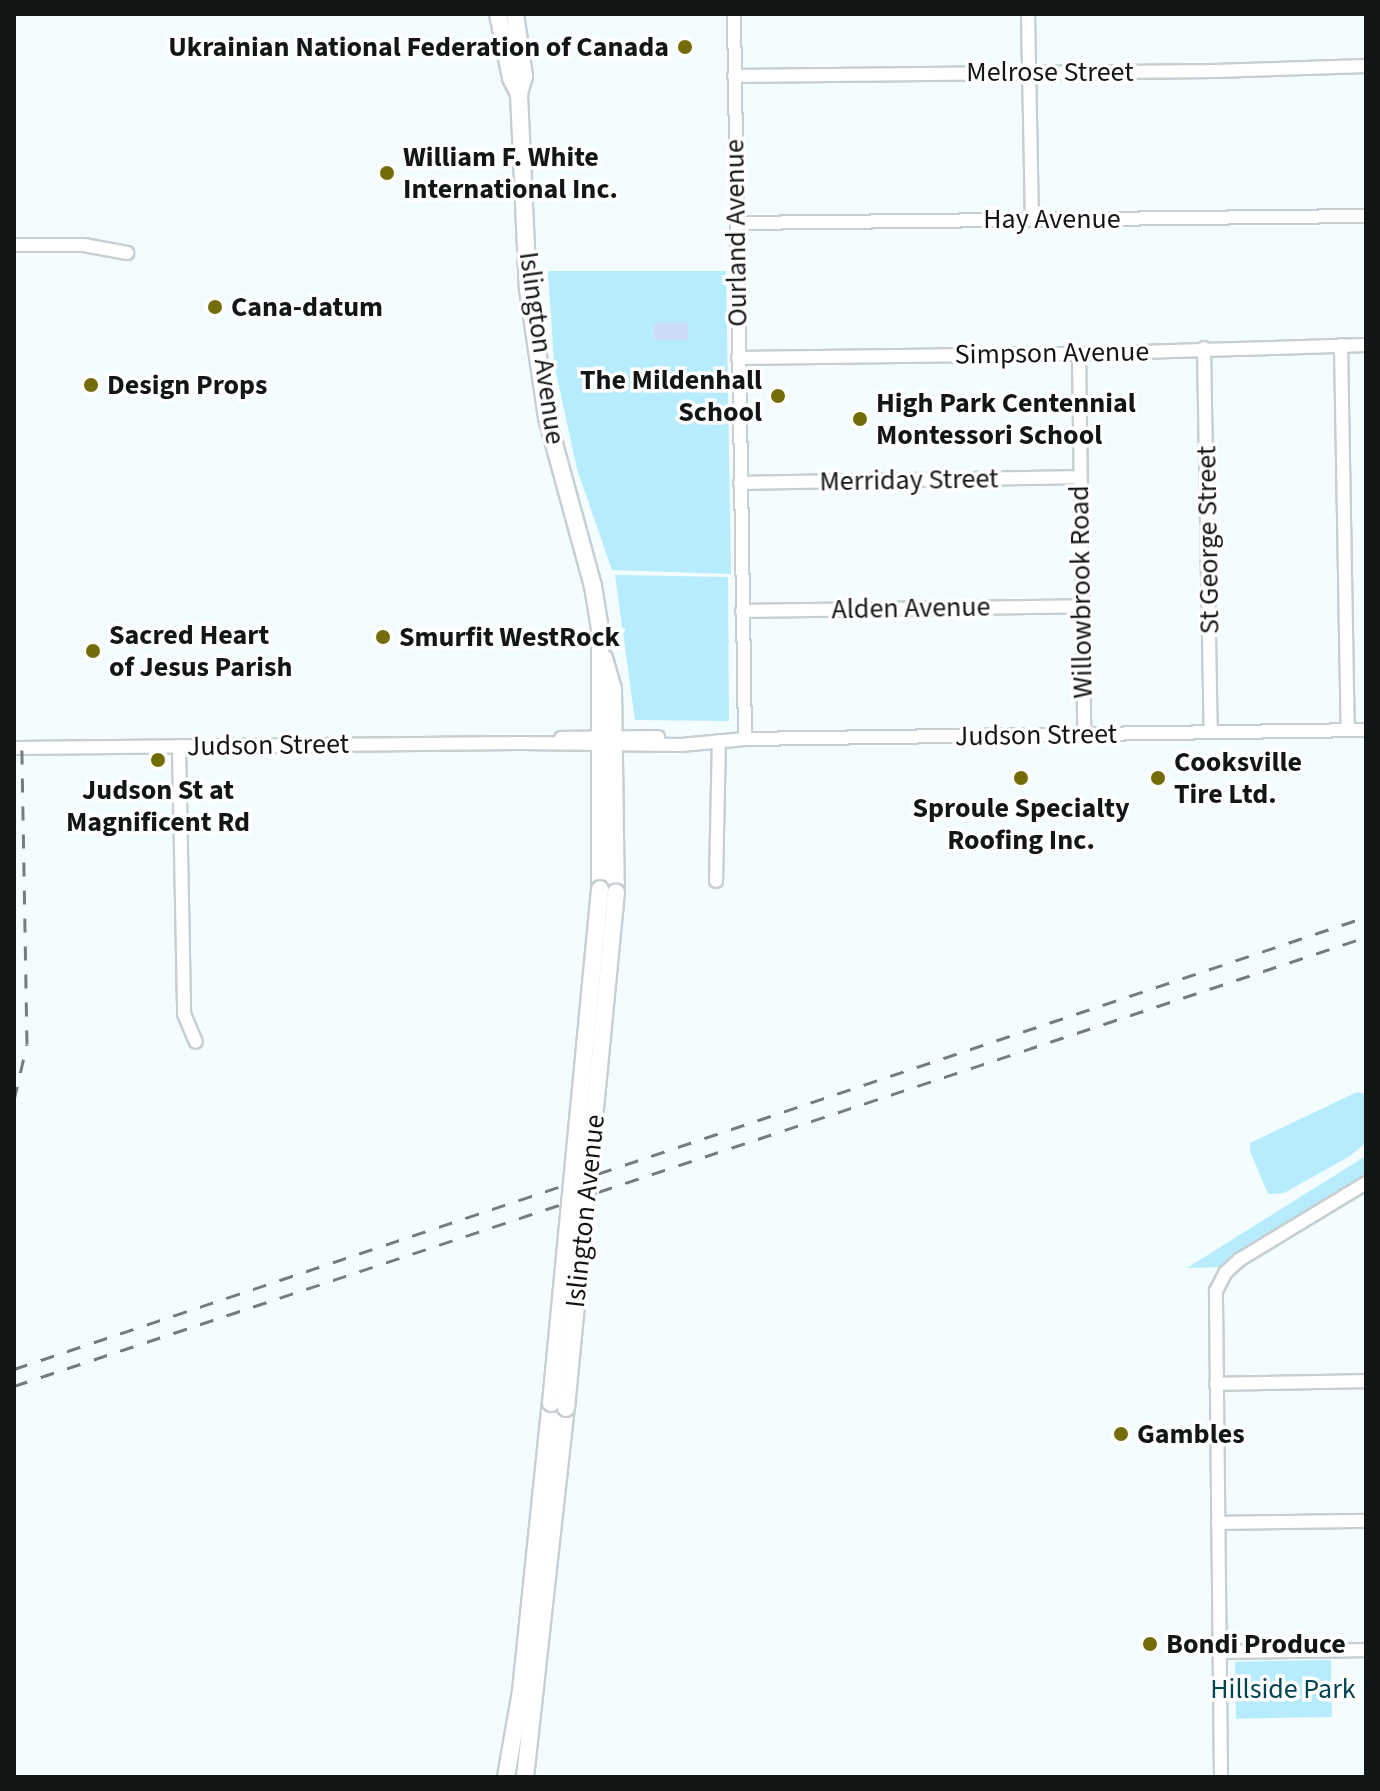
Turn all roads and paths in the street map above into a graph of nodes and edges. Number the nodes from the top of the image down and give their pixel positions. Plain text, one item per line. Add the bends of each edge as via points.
1 (498, 14) edge
2 (515, 14) edge
3 (734, 14) edge
4 (1028, 14) edge
5 (1366, 66) edge
6 (1028, 71) junction
7 (734, 76) junction
8 (519, 94) junction
9 (1366, 216) edge
10 (1032, 218) junction
11 (737, 223) junction
12 (14, 245) edge
13 (127, 253) dead end
14 (1341, 345) junction
15 (1366, 345) edge
16 (1204, 348) junction
17 (1079, 354) junction
18 (738, 358) junction
19 (1079, 477) junction
20 (740, 483) junction
21 (1080, 606) junction
22 (742, 611) junction
23 (1348, 730) junction
24 (1366, 730) edge
25 (1211, 732) junction
26 (1084, 734) junction
27 (745, 739) junction
28 (607, 742) junction
29 (712, 742) junction
30 (179, 746) junction
31 (14, 748) edge
32 (716, 881) dead end
33 (196, 1042) dead end
34 (1366, 1183) edge
35 (1366, 1381) edge
36 (1216, 1384) junction
37 (1366, 1521) edge
38 (1218, 1523) junction
39 (543, 1556) junction
40 (1366, 1650) edge
41 (1220, 1652) junction
42 (506, 1777) edge
43 (525, 1777) edge
44 (1221, 1777) edge

1 - 8 main road, Islington Avenue
2 - 8 main road, Islington Avenue via 524,76
3 - 7 street, Ourland Avenue
4 - 6 street
5 - 6 street, Melrose Street
6 - 7 street, Melrose Street
6 - 10 street
7 - 11 street, Ourland Avenue
8 - 28 main road, Islington Avenue via 528,289 547,418 593,586
9 - 10 street, Hay Avenue
10 - 11 street, Hay Avenue
11 - 18 street, Ourland Avenue
12 - 13 street via 84,245
14 - 15 street, Simpson Avenue
14 - 16 street, Simpson Avenue
14 - 23 street
16 - 17 street, Simpson Avenue
16 - 25 street, St George Street
17 - 18 street, Simpson Avenue
17 - 19 street, Willowbrook Road
18 - 20 street, Ourland Avenue
19 - 20 street, Merriday Street
19 - 21 street, Willowbrook Road
20 - 22 street, Ourland Avenue
21 - 22 street, Alden Avenue
21 - 26 street, Willowbrook Road
22 - 27 street, Ourland Avenue
23 - 24 street, Judson Street
23 - 25 street, Judson Street
25 - 26 street, Judson Street
26 - 27 street, Judson Street
27 - 29 street, Judson Street
28 - 29 street, Judson Street
28 - 30 street, Judson Street
28 - 39 main road, Islington Avenue, bridge via 608,890
29 - 32 street
30 - 31 street, Judson Street
30 - 33 street via 184,1014
34 - 36 street via 1239,1260 1222,1279 1215,1300
35 - 36 street
36 - 38 street
37 - 38 street
38 - 41 street
39 - 42 main road, Islington Avenue
39 - 43 main road, Islington Avenue
40 - 41 street
41 - 44 street

